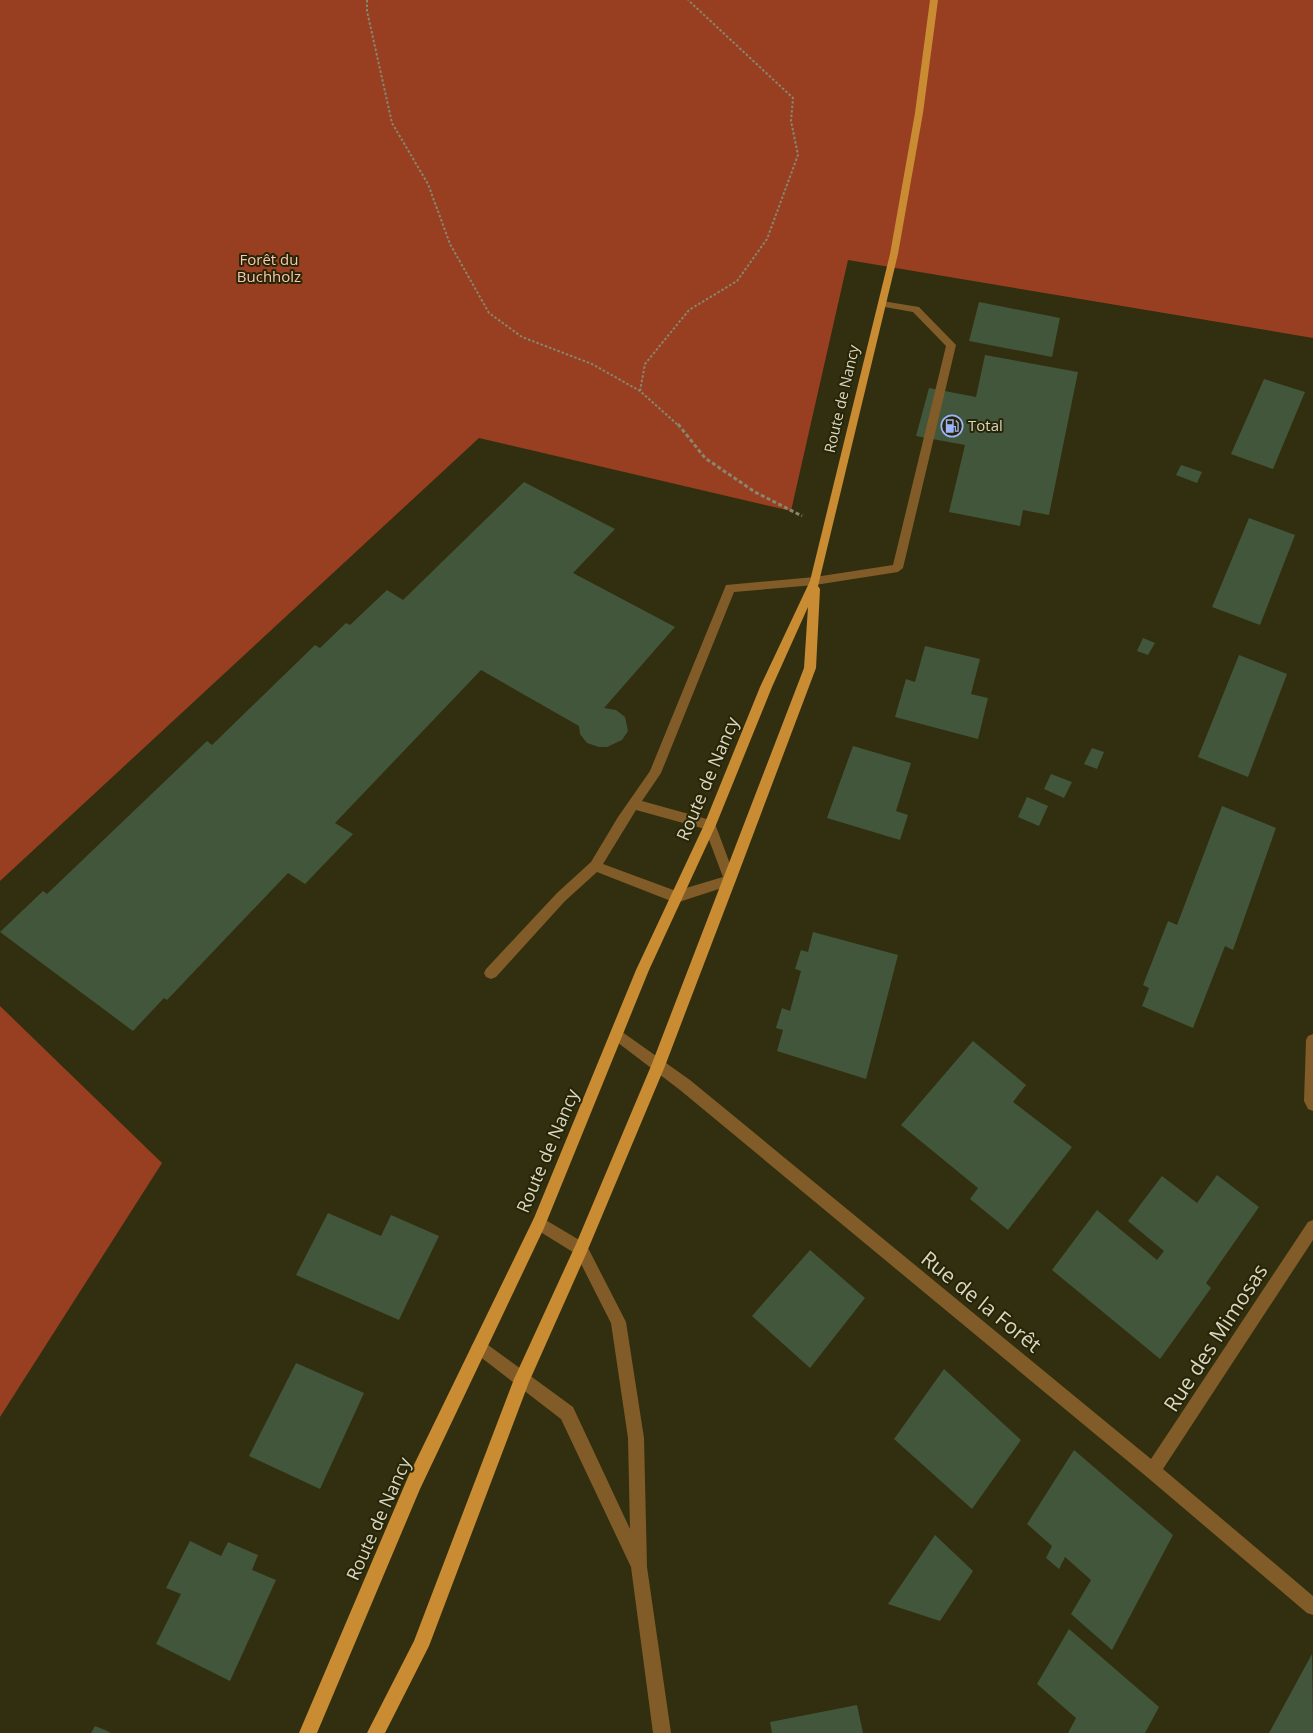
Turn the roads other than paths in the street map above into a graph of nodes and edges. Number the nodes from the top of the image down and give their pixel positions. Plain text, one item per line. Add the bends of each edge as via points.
1 (934, 0) edge
2 (882, 304) junction
3 (815, 581) junction
4 (633, 804) junction
5 (710, 825) junction
6 (595, 866) junction
7 (730, 880) junction
8 (676, 897) junction
9 (491, 973) dead end
10 (618, 1035) junction
11 (1313, 1040) edge
12 (658, 1066) junction
13 (1313, 1104) edge
14 (539, 1223) junction
15 (1313, 1227) edge
16 (581, 1249) junction
17 (479, 1347) junction
18 (522, 1379) junction
19 (1153, 1471) junction
20 (639, 1567) junction
21 (1313, 1607) edge
22 (308, 1733) edge
23 (376, 1733) edge
24 (662, 1733) edge

1 - 2 main road, Route de Nancy via 919,113
2 - 3 main road, Route de Nancy
2 - 3 street via 916,309 951,345 898,568
3 - 4 street via 730,588 654,773
3 - 5 main road, Route de Nancy via 766,687
3 - 7 main road, Route de Nancy via 810,668
4 - 5 street
4 - 6 street
5 - 7 street
5 - 8 main road, Route de Nancy
6 - 8 street
6 - 9 street via 561,896
7 - 8 street
7 - 12 main road, Route de Nancy
8 - 10 main road, Route de Nancy
10 - 12 street, Rue de la Forêt
10 - 14 main road, Route de Nancy
11 - 13 street
12 - 16 main road, Route de Nancy
12 - 19 street, Rue de la Forêt
14 - 16 street
14 - 17 main road, Route de Nancy
15 - 19 street, Rue des Mimosas
16 - 18 main road, Route de Nancy
16 - 20 street via 618,1322 636,1438
17 - 18 street
17 - 22 main road, Route de Nancy via 414,1484
18 - 20 street via 567,1412
18 - 23 main road, Route de Nancy via 421,1646
19 - 21 street, Rue de la Forêt
20 - 24 street

